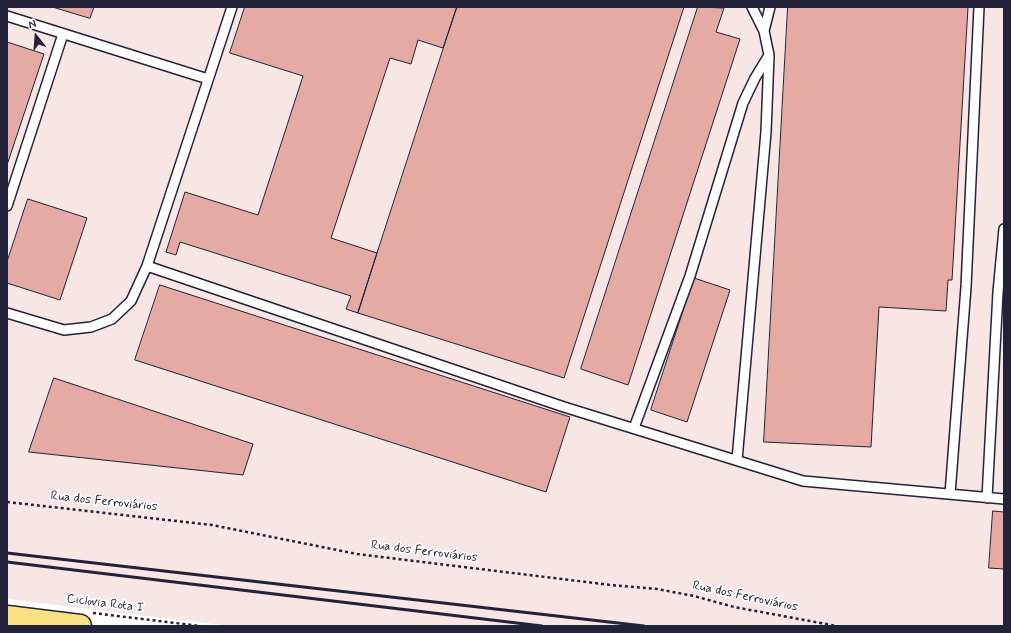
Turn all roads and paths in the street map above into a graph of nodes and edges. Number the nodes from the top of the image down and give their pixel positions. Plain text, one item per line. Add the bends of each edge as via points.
1 (232, 7) edge
2 (752, 7) edge
3 (770, 7) edge
4 (979, 7) edge
5 (7, 16) edge
6 (764, 31) junction
7 (63, 34) junction
8 (769, 55) junction
9 (208, 79) junction
10 (7, 206) edge
11 (1004, 229) edge
12 (147, 266) junction
13 (7, 313) edge
14 (634, 428) junction
15 (737, 460) junction
16 (950, 494) junction
17 (987, 498) junction
18 (1004, 499) edge
19 (7, 502) edge
20 (7, 617) edge
21 (86, 619) edge
22 (200, 626) edge
23 (837, 626) edge

1 - 9 lane
2 - 6 lane
3 - 6 lane
4 - 16 lane via 966,287
5 - 7 lane
6 - 8 lane
7 - 9 lane
7 - 10 lane
8 - 14 lane via 743,103 690,276
8 - 15 lane via 766,132
9 - 12 lane
11 - 17 lane via 998,292
12 - 13 lane via 131,301 112,319 91,327 64,330
12 - 14 lane via 564,407
14 - 15 lane
15 - 16 lane via 803,481
16 - 17 lane
17 - 18 lane
19 - 23 path, Rua dos Ferroviários via 212,525 357,554 657,589 734,607
20 - 21 main road
21 - 22 path, Ciclovia Rota I

